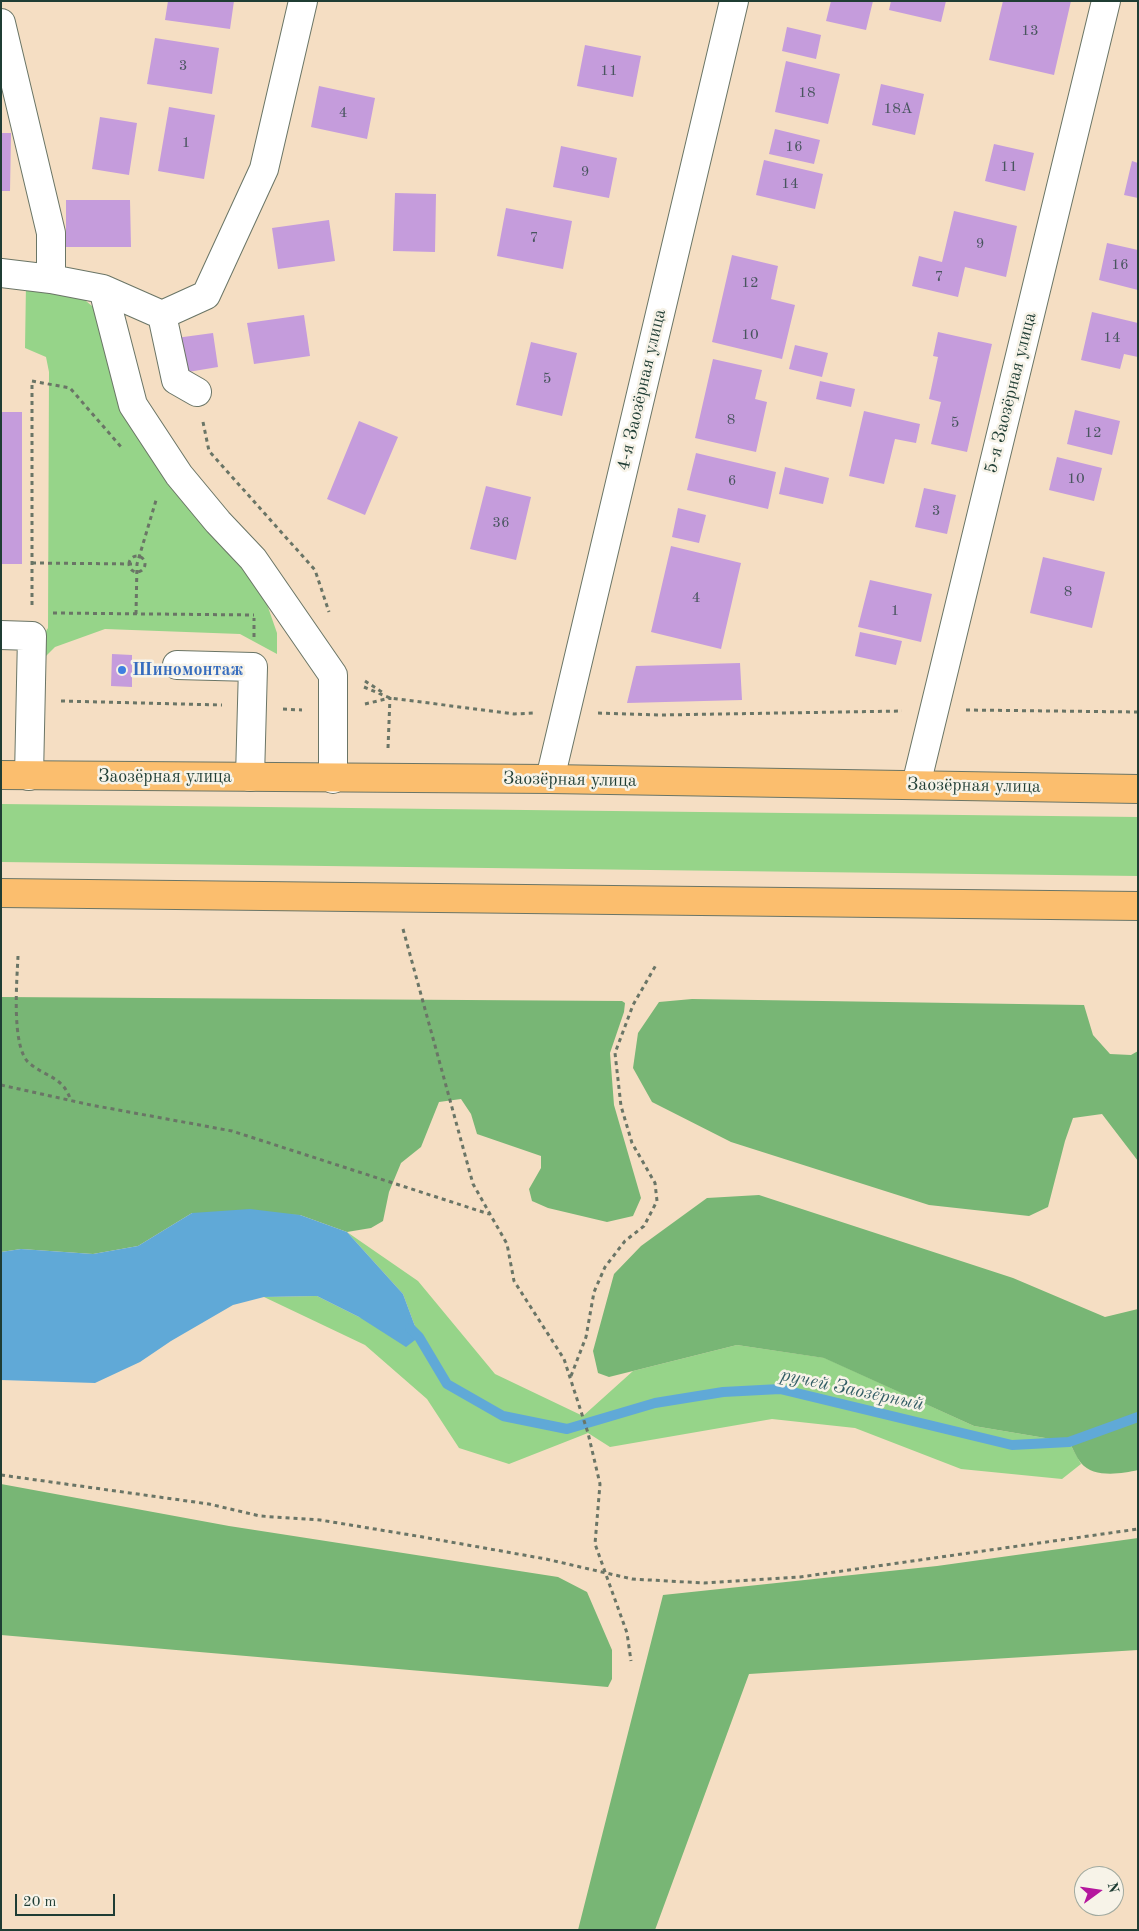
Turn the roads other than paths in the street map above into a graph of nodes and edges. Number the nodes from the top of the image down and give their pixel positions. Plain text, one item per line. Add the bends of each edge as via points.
1 (303, 1) edge
2 (734, 1) edge
3 (1106, 1) edge
4 (1, 23) edge
5 (1, 273) edge
6 (51, 279) junction
7 (103, 289) junction
8 (162, 315) junction
9 (197, 392) dead end
10 (1, 636) edge
11 (177, 665) dead end
12 (1, 775) edge
13 (29, 776) junction
14 (250, 777) junction
15 (333, 779) junction
16 (550, 779) junction
17 (916, 785) junction
18 (1138, 789) edge
19 (1, 892) edge
20 (1138, 906) edge

1 - 8 street via 264,169 206,295
2 - 16 street, 4-я Заозёрная улица
3 - 17 street, 5-я Заозёрная улица
4 - 6 street via 51,233
5 - 6 street
6 - 7 street
7 - 8 street
7 - 15 street via 133,405 179,475 253,559 333,674
8 - 9 street via 176,380
10 - 13 street via 32,624
11 - 14 street via 253,667
12 - 13 main road, Заозёрная улица
13 - 14 main road, Заозёрная улица
14 - 15 main road, Заозёрная улица
15 - 16 main road, Заозёрная улица
16 - 17 main road, Заозёрная улица
17 - 18 main road, Заозёрная улица
19 - 20 main road

